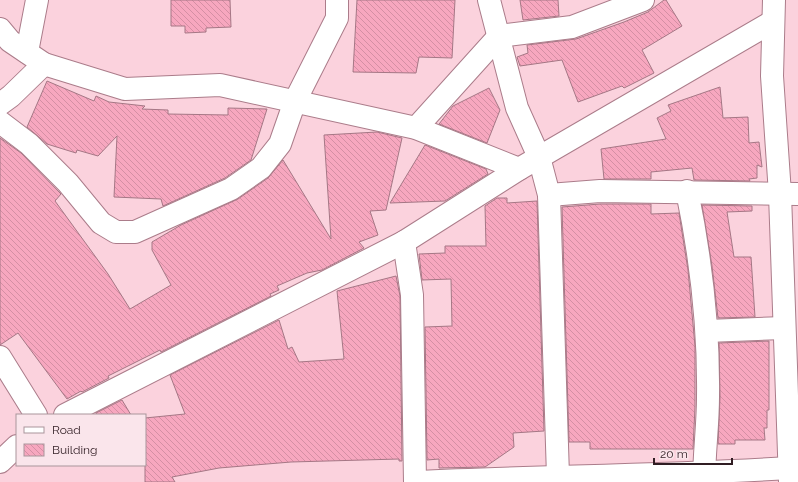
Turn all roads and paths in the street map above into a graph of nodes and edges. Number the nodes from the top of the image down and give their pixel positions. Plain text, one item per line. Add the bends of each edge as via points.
1 (37, 0) edge
2 (337, 0) edge
3 (489, 0) edge
4 (643, 0) edge
5 (774, 0) edge
6 (772, 22) junction
7 (0, 29) edge
8 (499, 36) junction
9 (35, 58) junction
10 (295, 101) junction
11 (0, 104) edge
12 (0, 122) edge
13 (416, 128) junction
14 (539, 157) junction
15 (519, 169) junction
16 (687, 191) junction
17 (789, 194) edge
18 (549, 195) junction
19 (404, 242) junction
20 (790, 272) edge
21 (784, 328) junction
22 (707, 331) junction
23 (0, 357) edge
24 (793, 411) edge
25 (35, 414) edge
26 (67, 414) edge
27 (16, 447) edge
28 (0, 462) edge
29 (790, 475) edge
30 (558, 476) junction
31 (704, 478) edge
32 (415, 482) edge

1 - 9 street
2 - 10 street via 337,18
3 - 8 street
4 - 8 street via 572,27
5 - 6 street
6 - 14 street
6 - 17 street via 772,76
7 - 9 street via 10,41
8 - 13 street
8 - 14 street via 517,108
9 - 10 street via 125,89 220,84
9 - 11 street via 11,96
10 - 12 street via 280,144 261,168 231,189 135,232 116,232 101,223 68,183 29,144
10 - 13 street
13 - 15 street
14 - 15 street
14 - 18 street
15 - 19 street
16 - 17 street
16 - 18 street via 600,191
16 - 22 street via 698,242
17 - 20 street
18 - 30 street
19 - 26 street
19 - 32 street via 412,295
20 - 21 street
21 - 22 street
21 - 24 street
22 - 31 street via 708,397
23 - 25 street
24 - 29 street
27 - 28 street
29 - 31 street
30 - 31 street
30 - 32 street

